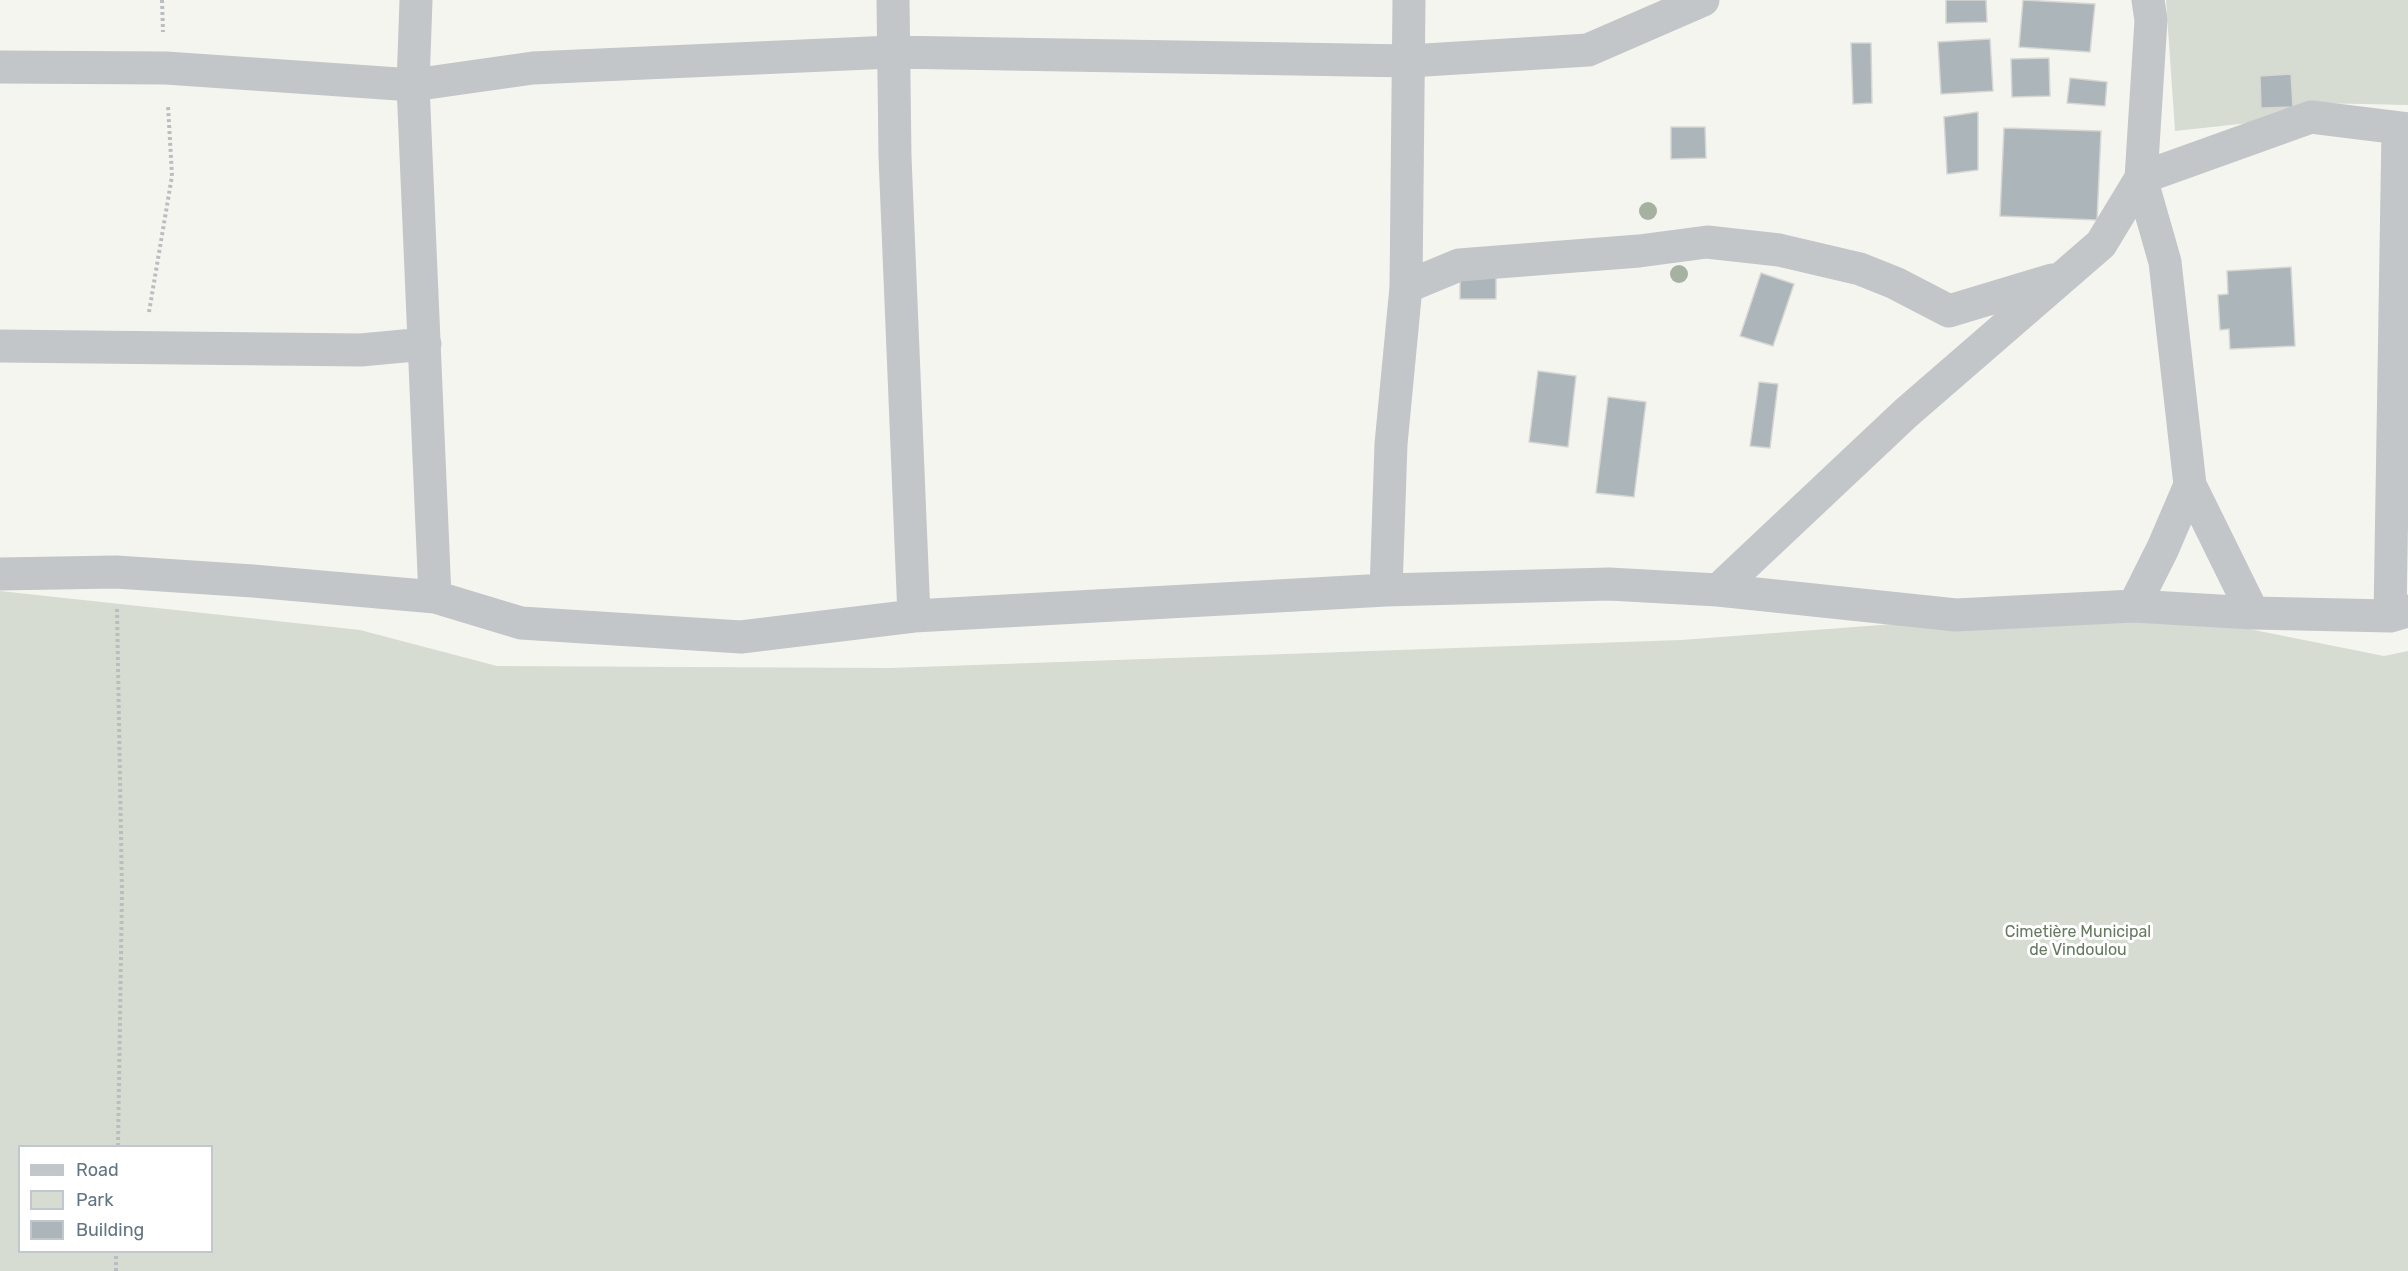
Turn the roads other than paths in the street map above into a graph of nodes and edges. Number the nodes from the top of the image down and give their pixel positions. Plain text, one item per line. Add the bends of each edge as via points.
1 (416, 0) edge
2 (893, 0) edge
3 (1409, 0) edge
4 (1703, 0) edge
5 (2143, 7) edge
6 (892, 52) junction
7 (1408, 61) junction
8 (0, 67) edge
9 (413, 85) junction
10 (2403, 129) edge
11 (2141, 178) junction
12 (2062, 277) junction
13 (1406, 287) junction
14 (425, 344) junction
15 (0, 346) edge
16 (2190, 485) junction
17 (0, 574) edge
18 (1386, 590) junction
19 (1718, 590) junction
20 (435, 597) junction
21 (2134, 606) junction
22 (2253, 613) junction
23 (2399, 614) edge
24 (914, 616) junction

1 - 9 street
2 - 6 street
3 - 7 street
4 - 7 street via 1588,50
5 - 11 street
6 - 7 street
6 - 9 street via 533,68
6 - 24 street
7 - 13 street
8 - 9 street via 166,68
9 - 14 street
10 - 11 street via 2311,117
10 - 23 street
11 - 12 street via 2101,244
11 - 16 street via 2165,262
12 - 13 street via 1949,311 1895,282 1860,269 1779,250 1707,242 1459,266
12 - 19 street via 1906,413
13 - 18 street via 1391,444
14 - 15 street via 362,350
14 - 20 street
16 - 21 street
16 - 22 street
17 - 20 street via 116,572
18 - 19 street via 1609,584
18 - 24 street
19 - 21 street via 1956,615
20 - 24 street via 521,623 741,637
21 - 22 street
22 - 23 street

